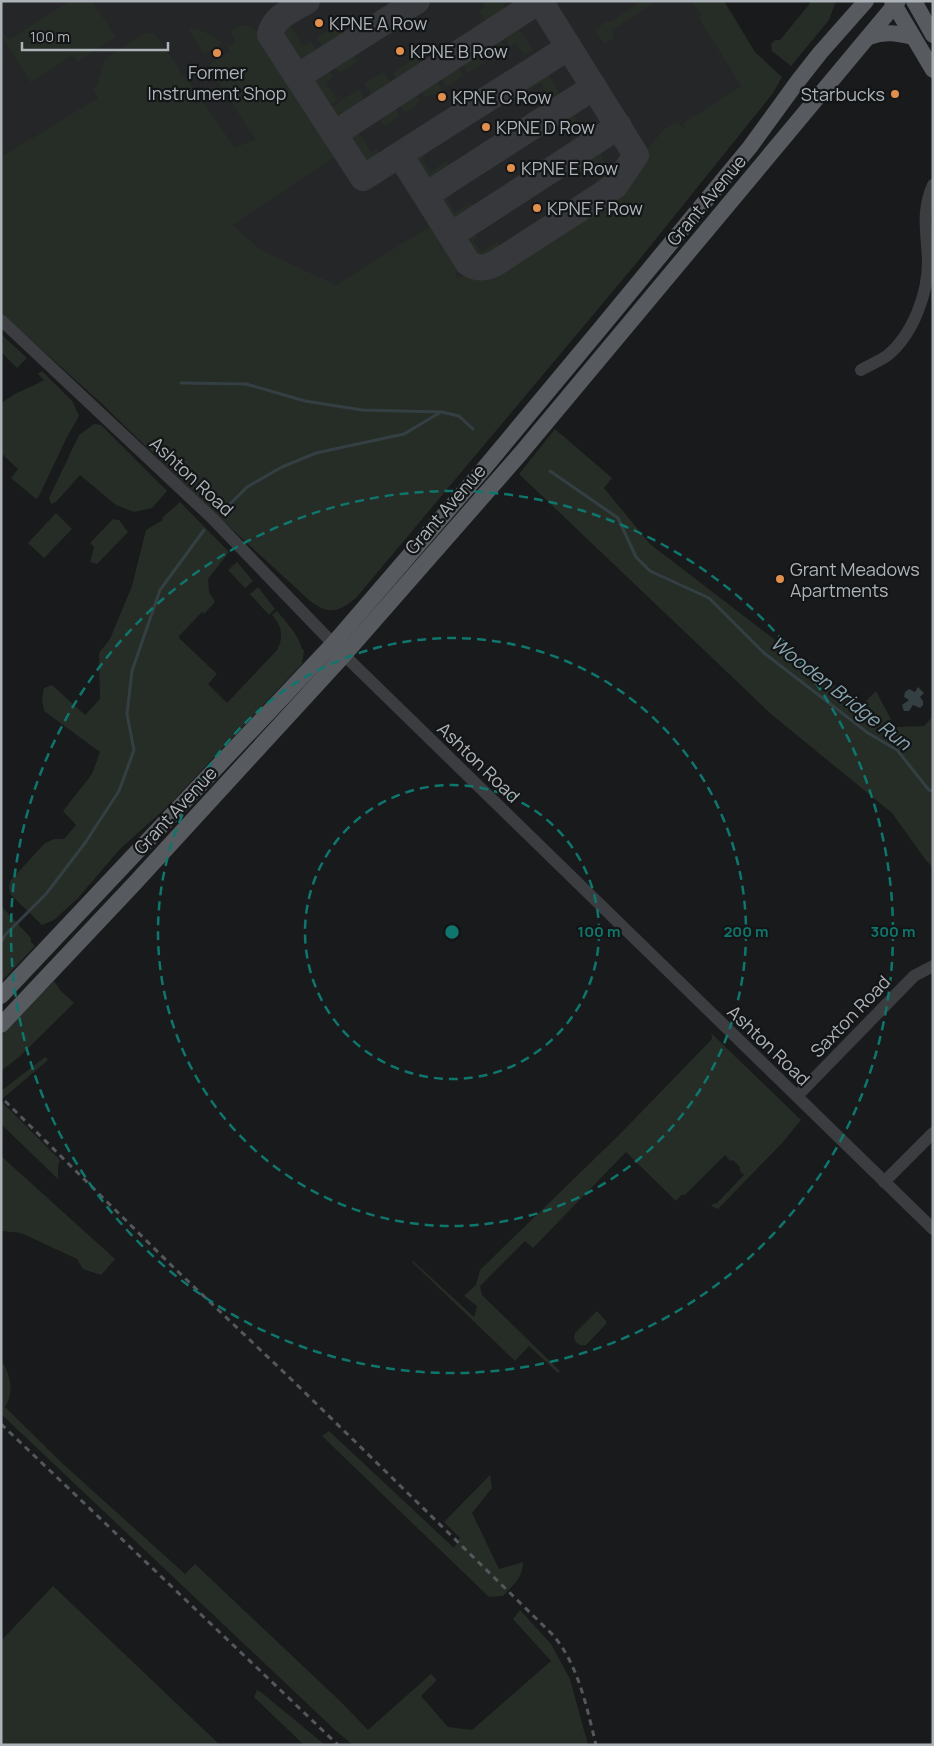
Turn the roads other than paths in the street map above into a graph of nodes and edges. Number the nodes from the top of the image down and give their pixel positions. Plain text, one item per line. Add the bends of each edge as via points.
1 (866, 1) edge
2 (914, 1) edge
3 (895, 3) edge
4 (933, 35) edge
5 (869, 37) junction
6 (913, 37) junction
7 (933, 70) edge
8 (750, 147) junction
9 (766, 160) junction
10 (718, 185) junction
11 (933, 185) edge
12 (734, 198) junction
13 (1, 320) edge
14 (861, 370) dead end
15 (480, 472) junction
16 (493, 484) junction
17 (338, 649) junction
18 (119, 871) junction
19 (134, 884) junction
20 (933, 966) edge
21 (1, 996) edge
22 (1, 1025) edge
23 (797, 1096) junction
24 (933, 1133) edge
25 (884, 1182) junction
26 (933, 1229) edge

1 - 8 main road, Grant Avenue via 798,80
2 - 4 main road
3 - 5 main road, Grant Avenue
3 - 6 main road
5 - 6 main road via 892,32
5 - 9 main road, Grant Avenue
6 - 7 main road
8 - 9 main road
8 - 10 main road, Grant Avenue
9 - 12 main road, Grant Avenue
10 - 12 main road
10 - 15 main road, Grant Avenue
11 - 14 street via 925,210 926,279 913,324 886,356
12 - 16 main road, Grant Avenue
13 - 17 street, Ashton Road via 213,519
15 - 16 main road
15 - 17 main road, Grant Avenue
16 - 17 main road, Grant Avenue
17 - 18 main road, Grant Avenue
17 - 19 main road, Grant Avenue
17 - 23 street, Ashton Road
18 - 19 main road
18 - 21 main road, Grant Avenue
19 - 22 main road, Grant Avenue
20 - 23 street, Saxton Road via 914,976
23 - 25 street, Ashton Road
24 - 25 street
25 - 26 street, Ashton Road

